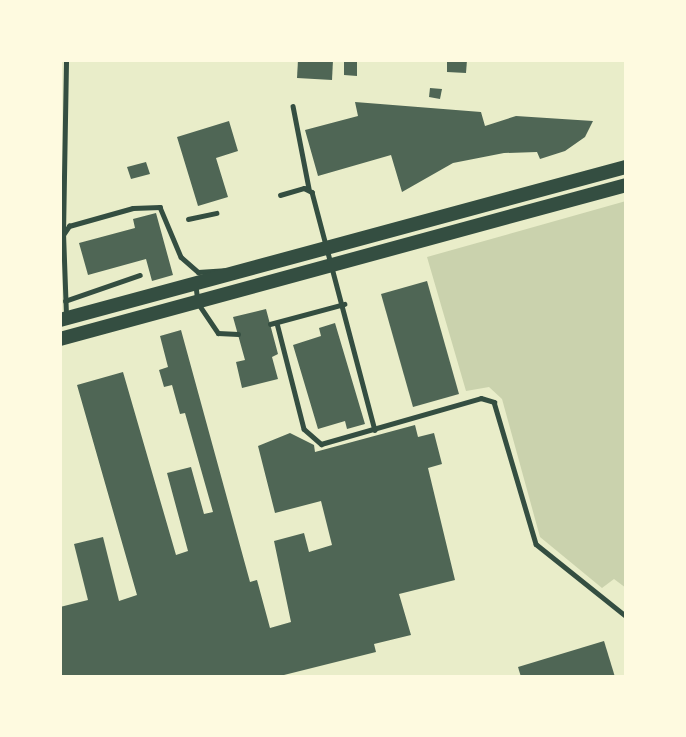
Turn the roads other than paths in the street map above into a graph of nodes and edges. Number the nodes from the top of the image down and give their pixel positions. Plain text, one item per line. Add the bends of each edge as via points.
1 (66, 60) edge
2 (293, 106) dead end
3 (626, 167) edge
4 (626, 185) edge
5 (309, 188) junction
6 (280, 195) dead end
7 (216, 213) dead end
8 (188, 219) dead end
9 (63, 235) junction
10 (331, 257) junction
11 (140, 275) dead end
12 (197, 278) junction
13 (65, 301) junction
14 (344, 304) junction
15 (201, 307) junction
16 (63, 319) edge
17 (277, 322) junction
18 (270, 324) dead end
19 (238, 333) dead end
20 (60, 339) edge
21 (375, 430) junction
22 (626, 616) edge

1 - 9 lane
2 - 5 lane
3 - 10 main road
4 - 10 main road
5 - 6 lane
5 - 10 lane
7 - 8 lane
9 - 12 lane via 69,226 133,208 160,207 181,256
9 - 13 lane
10 - 12 main road
10 - 14 lane
10 - 15 main road
11 - 13 lane
12 - 15 lane
12 - 16 main road
13 - 16 lane
14 - 17 lane
14 - 21 lane
15 - 19 lane via 218,333
15 - 20 main road
17 - 18 lane
17 - 21 lane via 304,429 321,444
21 - 22 lane via 481,398 494,402 536,544

